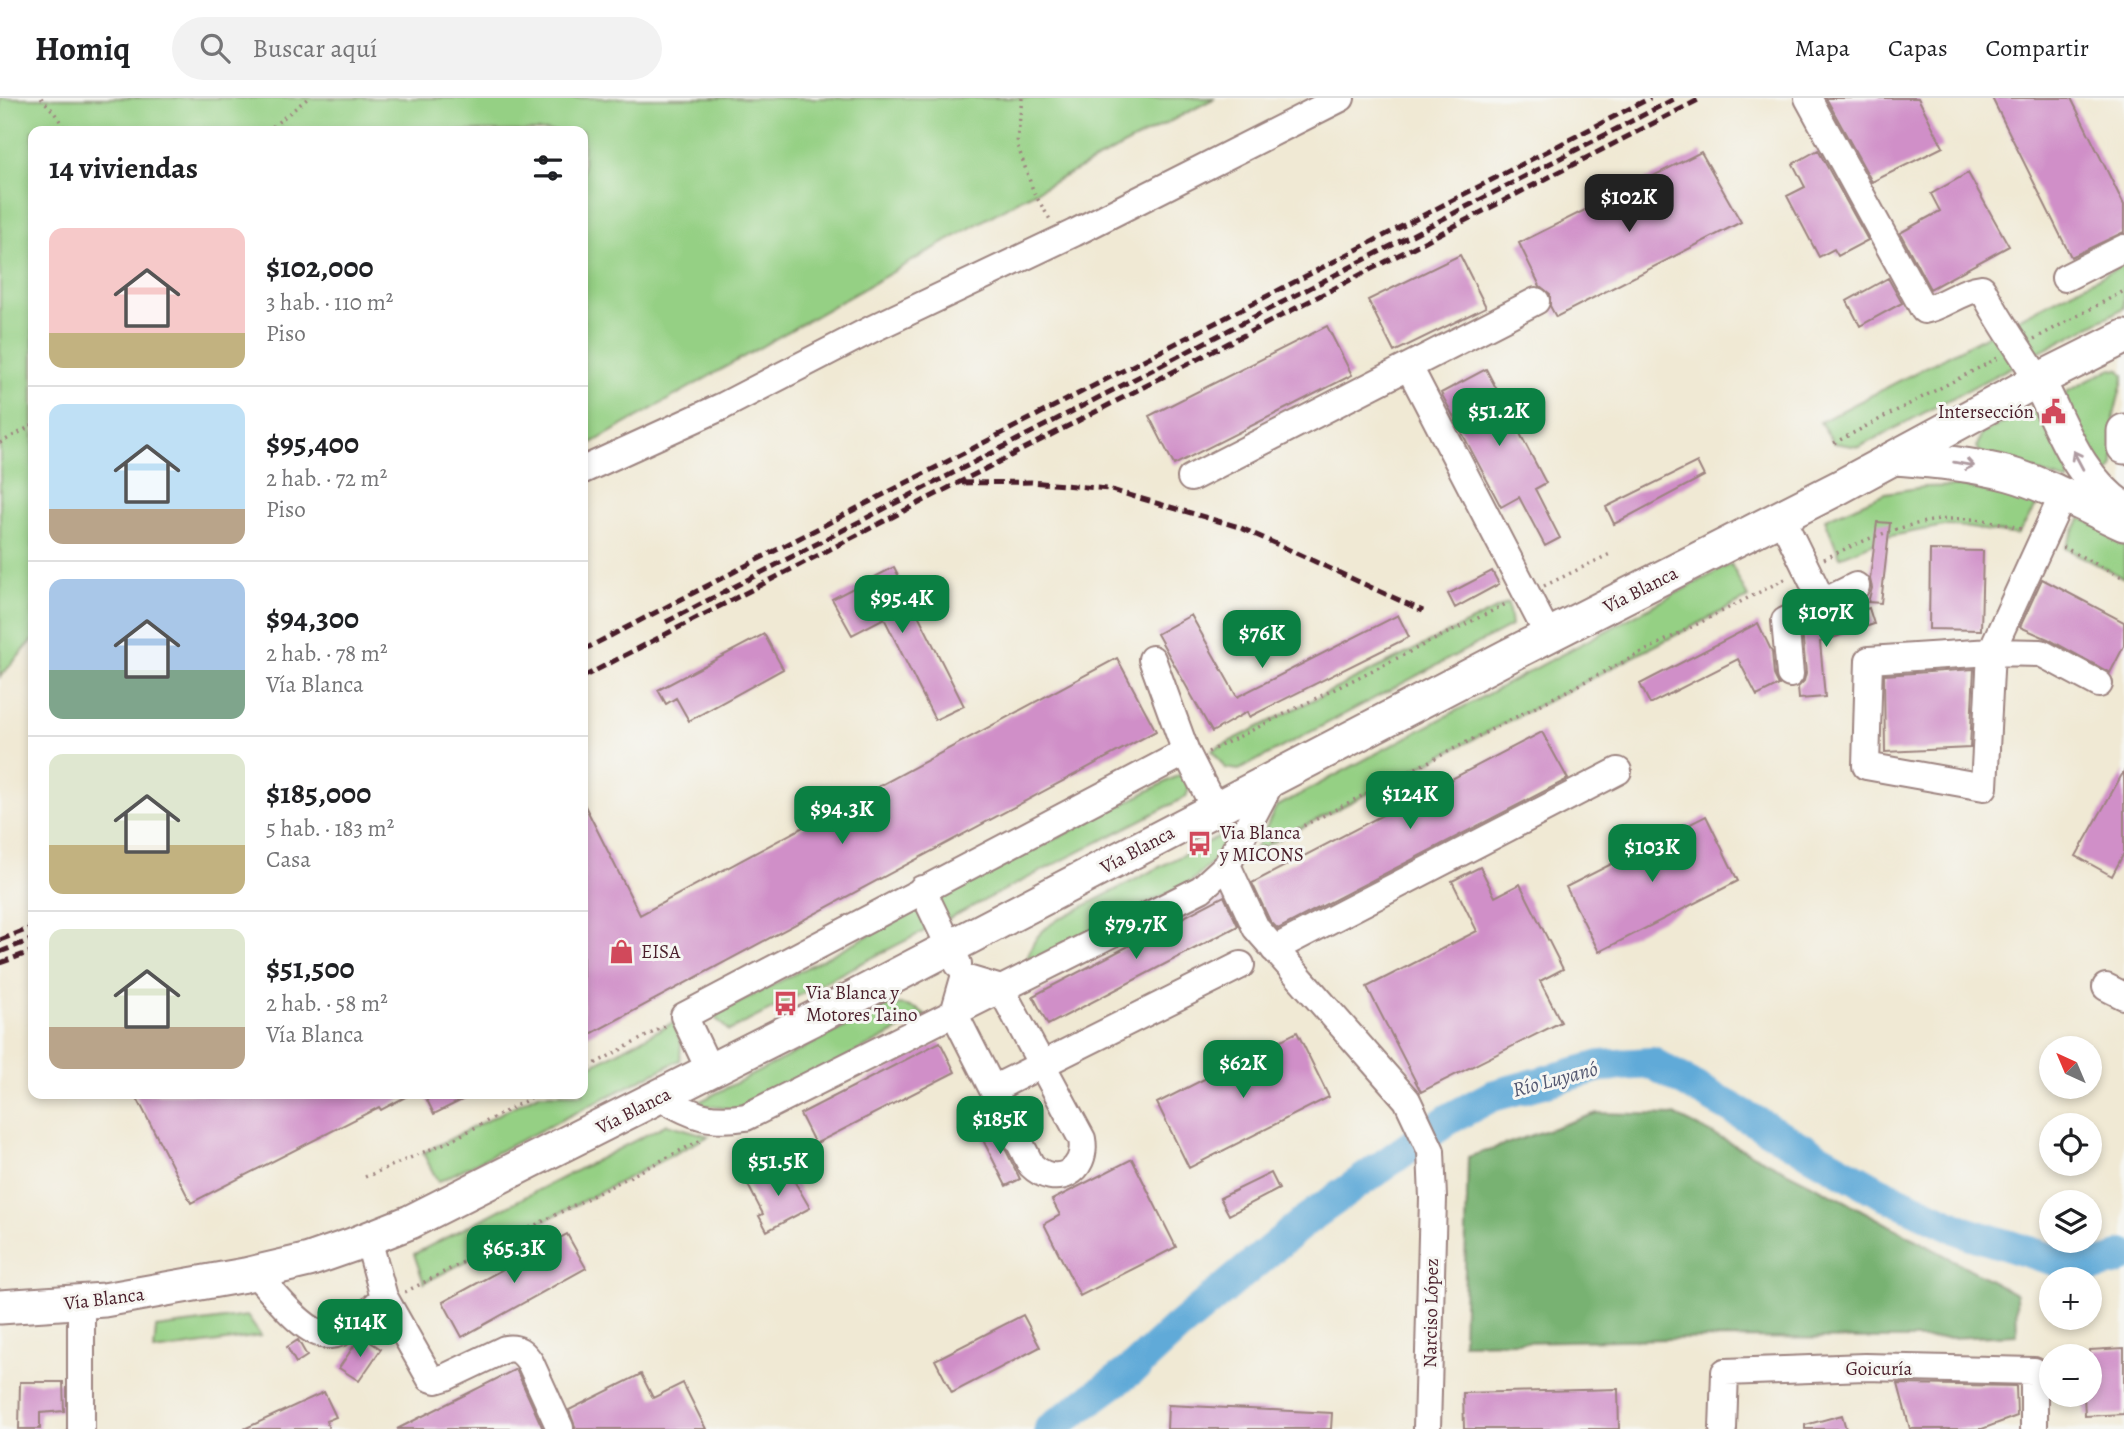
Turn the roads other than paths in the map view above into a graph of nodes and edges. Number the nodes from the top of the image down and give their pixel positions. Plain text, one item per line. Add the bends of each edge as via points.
1 (1341, 98) edge
2 (1808, 98) edge
3 (2124, 248) edge
4 (2066, 278) dead end
5 (1536, 301) dead end
6 (2124, 337) edge
7 (1409, 367) junction
8 (2038, 380) junction
9 (2124, 431) edge
10 (2124, 447) edge
11 (1896, 458) junction
12 (588, 468) edge
13 (1191, 478) dead end
14 (2063, 495) junction
15 (2124, 509) edge
16 (1781, 517) junction
17 (2124, 524) edge
18 (1856, 586) dead end
19 (1823, 603) junction
20 (1548, 635) junction
21 (1991, 652) junction
22 (1152, 659) dead end
23 (1790, 674) dead end
24 (2099, 684) dead end
25 (1188, 756) junction
26 (1618, 771) dead end
27 (1273, 778) junction
28 (1215, 808) junction
29 (1227, 865) junction
30 (922, 889) junction
31 (950, 947) junction
32 (1274, 949) junction
33 (1241, 965) dead end
34 (964, 978) junction
35 (1001, 989) junction
36 (954, 1013) junction
37 (1042, 1065) junction
38 (710, 1071) junction
39 (993, 1089) junction
40 (660, 1097) junction
41 (368, 1240) junction
42 (255, 1273) junction
43 (81, 1303) junction
44 (387, 1303) junction
45 (3, 1307) edge
46 (561, 1428) edge
47 (82, 1429) edge
48 (1427, 1429) edge
49 (1723, 1429) edge
50 (2034, 1429) edge

1 - 12 street via 723,406
2 - 8 street via 1924,310 1982,288
3 - 4 street
5 - 7 street
6 - 8 main road, Vía Blanca
7 - 13 street
7 - 20 street
8 - 11 main road, Vía Blanca
15 -> 8 main road via 2095,485 2080,465
9 - 10 main road
11 -> 14 main road via 1979,467
11 - 16 main road, Vía Blanca
14 - 17 main road
14 - 21 street
16 - 19 street
16 - 20 main road, Vía Blanca
18 - 19 street
19 - 23 street via 1785,621
20 - 27 main road, Vía Blanca
21 - 21 street via 1869,660 1866,766 1984,787
21 - 24 street via 2041,653
22 - 25 street
25 - 28 street
25 - 30 street
26 - 32 street
27 - 28 main road, Vía Blanca
27 - 29 street
28 - 31 main road, Vía Blanca
29 - 32 street, Narciso López via 1256,928
29 - 35 street via 1201,889
30 - 31 street
30 - 38 street via 684,1016
31 - 34 street
31 - 38 main road, Vía Blanca
32 - 48 street, Narciso López via 1407,1100 1431,1151
33 - 37 street
34 - 35 street
34 - 36 street
35 - 36 street
35 - 37 street
36 - 39 street
36 - 40 street via 746,1117 720,1121 696,1116
37 - 39 street
37 - 39 street via 1082,1139 1078,1165 1064,1175 1045,1175 1031,1165
38 - 40 main road, Vía Blanca
40 - 41 main road, Vía Blanca
41 - 42 main road, Vía Blanca
41 - 44 street
42 - 43 main road, Vía Blanca
42 - 44 street via 315,1332 330,1335 345,1330
43 - 45 main road, Vía Blanca
43 - 47 street
44 - 46 street via 430,1378 446,1377 505,1349 523,1352
49 - 50 street, Goicuría via 1725,1372 1865,1367 2034,1371

